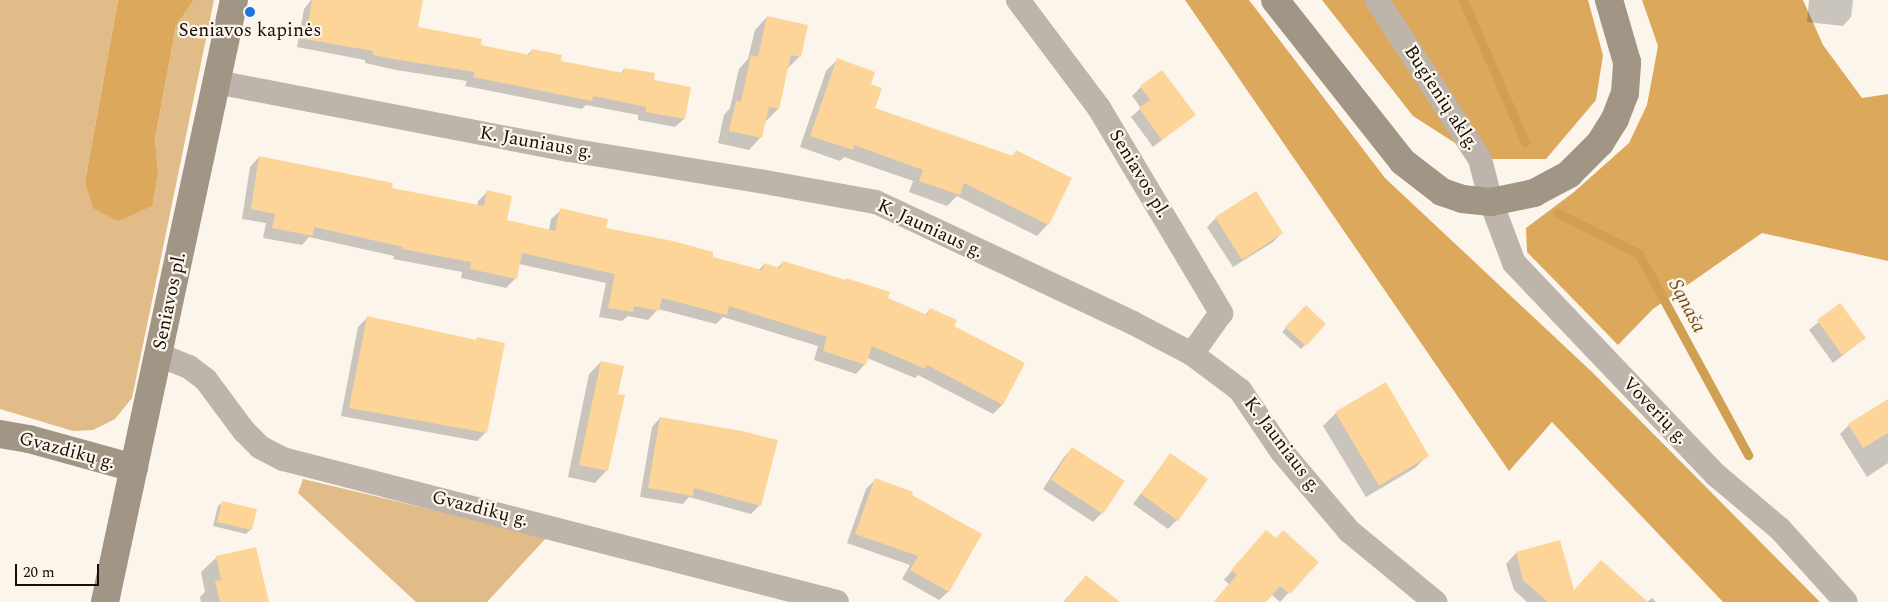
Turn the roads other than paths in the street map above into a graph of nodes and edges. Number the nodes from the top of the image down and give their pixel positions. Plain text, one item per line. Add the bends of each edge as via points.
1 (234, 0) edge
2 (1018, 0) edge
3 (1274, 0) edge
4 (1378, 0) edge
5 (1609, 0) edge
6 (216, 82) junction
7 (1491, 202) junction
8 (1192, 354) junction
9 (158, 355) junction
10 (0, 434) edge
11 (134, 468) junction
12 (105, 602) edge
13 (837, 602) edge
14 (1435, 602) edge
15 (1846, 602) edge

1 - 6 main road, Seniavos pl.
2 - 8 street, Seniavos pl. via 1099,108 1221,313
3 - 7 main road via 1403,162 1442,192 1462,199
4 - 7 street, Bugienių aklg. via 1480,159
5 - 7 main road via 1627,62 1625,93 1615,119 1600,143 1569,174 1534,193
6 - 8 street, K. Jauniaus g. via 569,150 876,202
6 - 9 main road, Seniavos pl.
7 - 15 street, Voverių g. via 1514,263 1716,475 1780,529
8 - 14 street, K. Jauniaus g. via 1240,390 1282,452 1349,531
9 - 11 main road, Seniavos pl.
9 - 13 street, Gvazdikų g. via 188,367 206,380 244,431 260,447 283,459
10 - 11 main road, Gvazdikų g.
11 - 12 main road, Seniavos pl.

